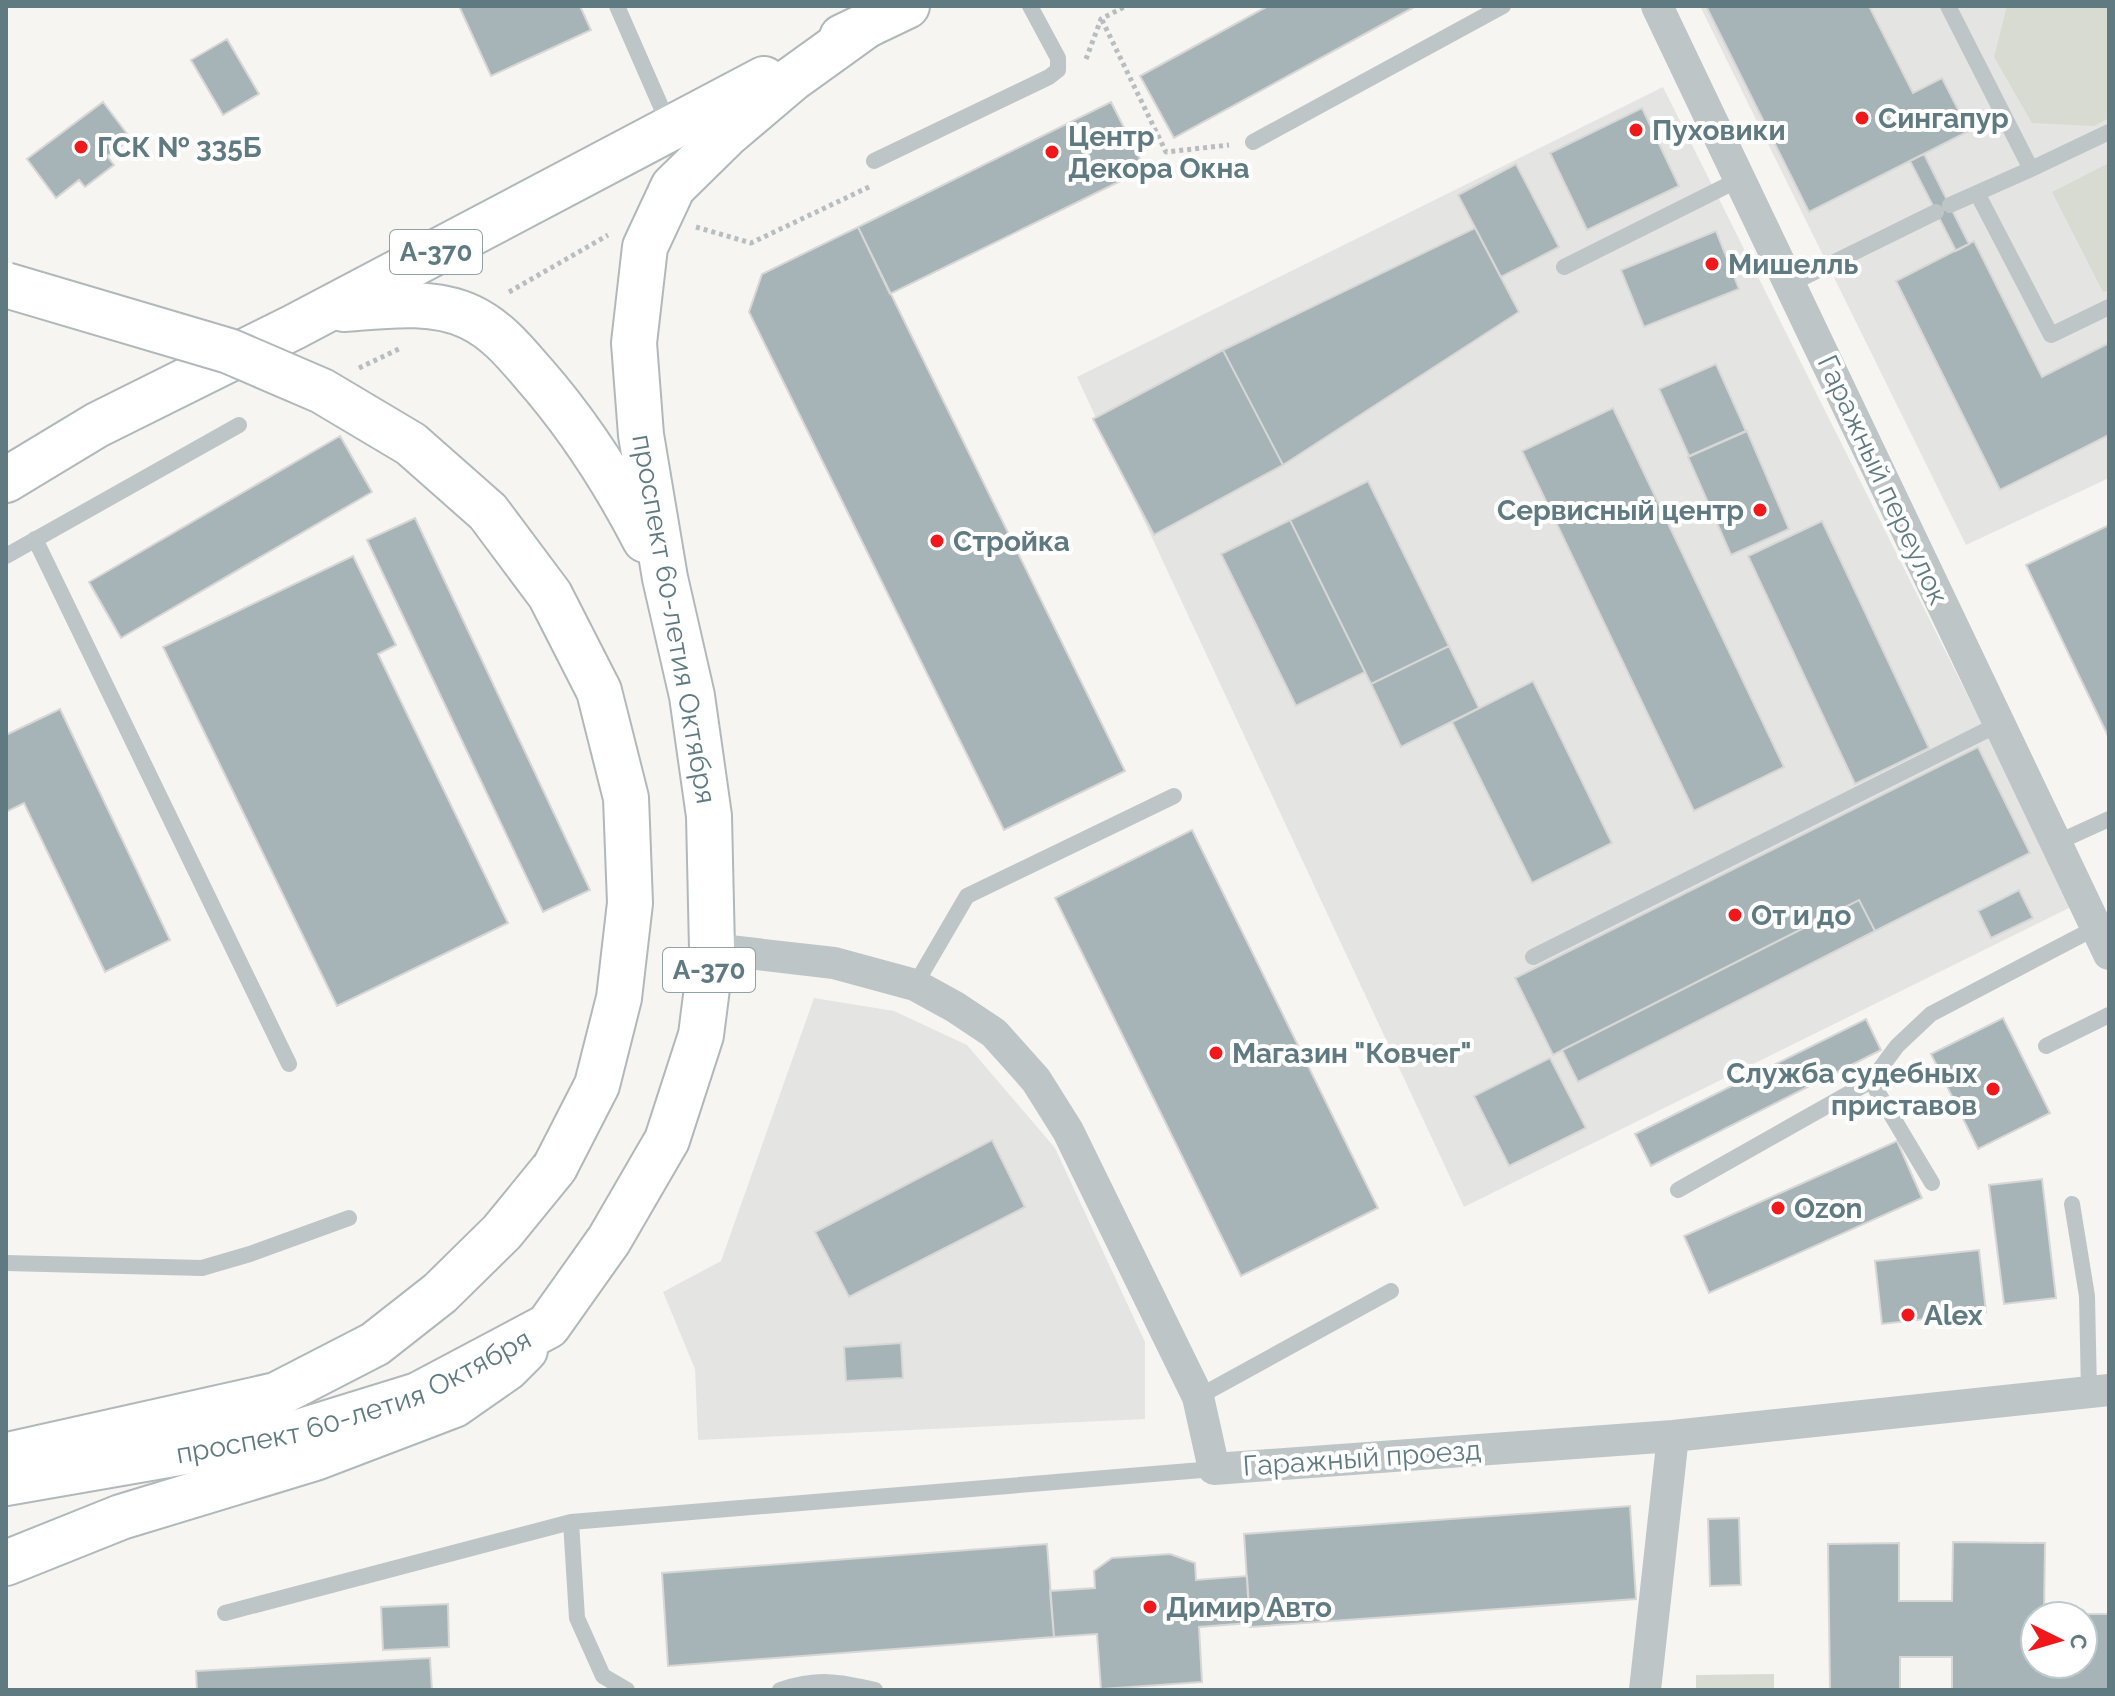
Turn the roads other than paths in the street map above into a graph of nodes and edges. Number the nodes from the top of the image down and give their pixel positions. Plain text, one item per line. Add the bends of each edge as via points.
1 (617, 6) edge
2 (907, 6) edge
3 (1030, 6) edge
4 (1503, 6) edge
5 (1657, 6) edge
6 (1948, 6) edge
7 (867, 25) junction
8 (671, 128) junction
9 (2109, 132) edge
10 (1253, 142) road end
11 (874, 161) dead end
12 (2031, 169) junction
13 (1740, 179) junction
14 (1977, 193) junction
15 (1564, 267) dead end
16 (1790, 284) junction
17 (6, 285) edge
18 (2109, 307) edge
19 (294, 327) junction
20 (239, 425) dead end
21 (6, 480) edge
22 (35, 539) junction
23 (6, 556) edge
24 (665, 578) junction
25 (1999, 724) junction
26 (1174, 796) dead end
27 (2109, 819) edge
28 (2056, 843) junction
29 (2103, 941) edge
30 (712, 949) junction
31 (1533, 957) dead end
32 (915, 985) junction
33 (2109, 1015) edge
34 (2046, 1046) dead end
35 (289, 1064) dead end
36 (1871, 1081) junction
37 (1932, 1183) dead end
38 (1678, 1190) dead end
39 (2072, 1204) dead end
40 (349, 1218) dead end
41 (6, 1263) edge
42 (1391, 1291) dead end
43 (548, 1326) junction
44 (2099, 1391) edge
45 (1198, 1397) junction
46 (1673, 1436) junction
47 (6, 1455) edge
48 (1214, 1469) junction
49 (6, 1483) edge
50 (571, 1522) junction
51 (6, 1563) edge
52 (225, 1613) dead end
53 (627, 1690) edge
54 (780, 1690) edge
55 (875, 1690) edge
56 (1645, 1690) edge

1 - 8 lane
2 - 7 main road, проспект 60-летия Октября / А-370
3 - 11 lane via 1058,58 1058,70
4 - 10 lane
5 - 13 street, Гаражный переулок
6 - 12 lane
7 - 8 main road, проспект 60-летия Октября / А-370
7 - 24 main road, проспект 60-летия Октября / А-370 via 792,79 673,187 645,247 634,343 641,435
8 - 19 main road, проспект 60-летия Октября / А-370
9 - 12 lane
12 - 14 lane
13 - 15 lane
13 - 16 street, Гаражный переулок
14 - 16 lane
14 - 18 lane via 2051,335
16 - 25 street, Гаражный переулок
17 - 47 main road, bridge via 229,351 322,391 411,444 488,512 550,595 599,691 626,798 630,903 619,998 597,1085 555,1167 502,1232 440,1293 375,1344 276,1395
19 - 21 main road, проспект 60-летия Октября / А-370 via 97,425
19 - 24 main road, А-370 via 335,309 413,304 468,316 501,336 559,402 617,485
20 - 22 lane
22 - 23 lane
22 - 35 lane
24 - 30 main road, проспект 60-летия Октября / А-370 via 692,696 709,816
25 - 28 street, Гаражный переулок
25 - 31 lane
26 - 32 lane via 967,896
27 - 28 lane
28 - 29 street, Гаражный переулок
29 - 36 lane via 1931,1014
30 - 32 street, Гаражный проезд via 834,963
30 - 43 main road, проспект 60-летия Октября / А-370 via 701,1035 667,1140 609,1240
32 - 45 street, Гаражный проезд via 994,1033 1036,1080 1068,1131
33 - 34 lane
36 - 37 lane
36 - 38 lane
39 - 44 lane
40 - 41 lane via 202,1268
42 - 45 lane
43 - 49 main road, проспект 60-летия Октября / А-370 via 418,1395 295,1433
43 - 51 main road via 507,1368 454,1405 315,1458 121,1517
44 - 46 street, Гаражный проезд
45 - 48 street, Гаражный проезд
46 - 48 street, Гаражный проезд
46 - 56 street
48 - 50 lane
50 - 52 lane
50 - 53 lane via 577,1618 603,1676
54 - 55 lane via 808,1681

